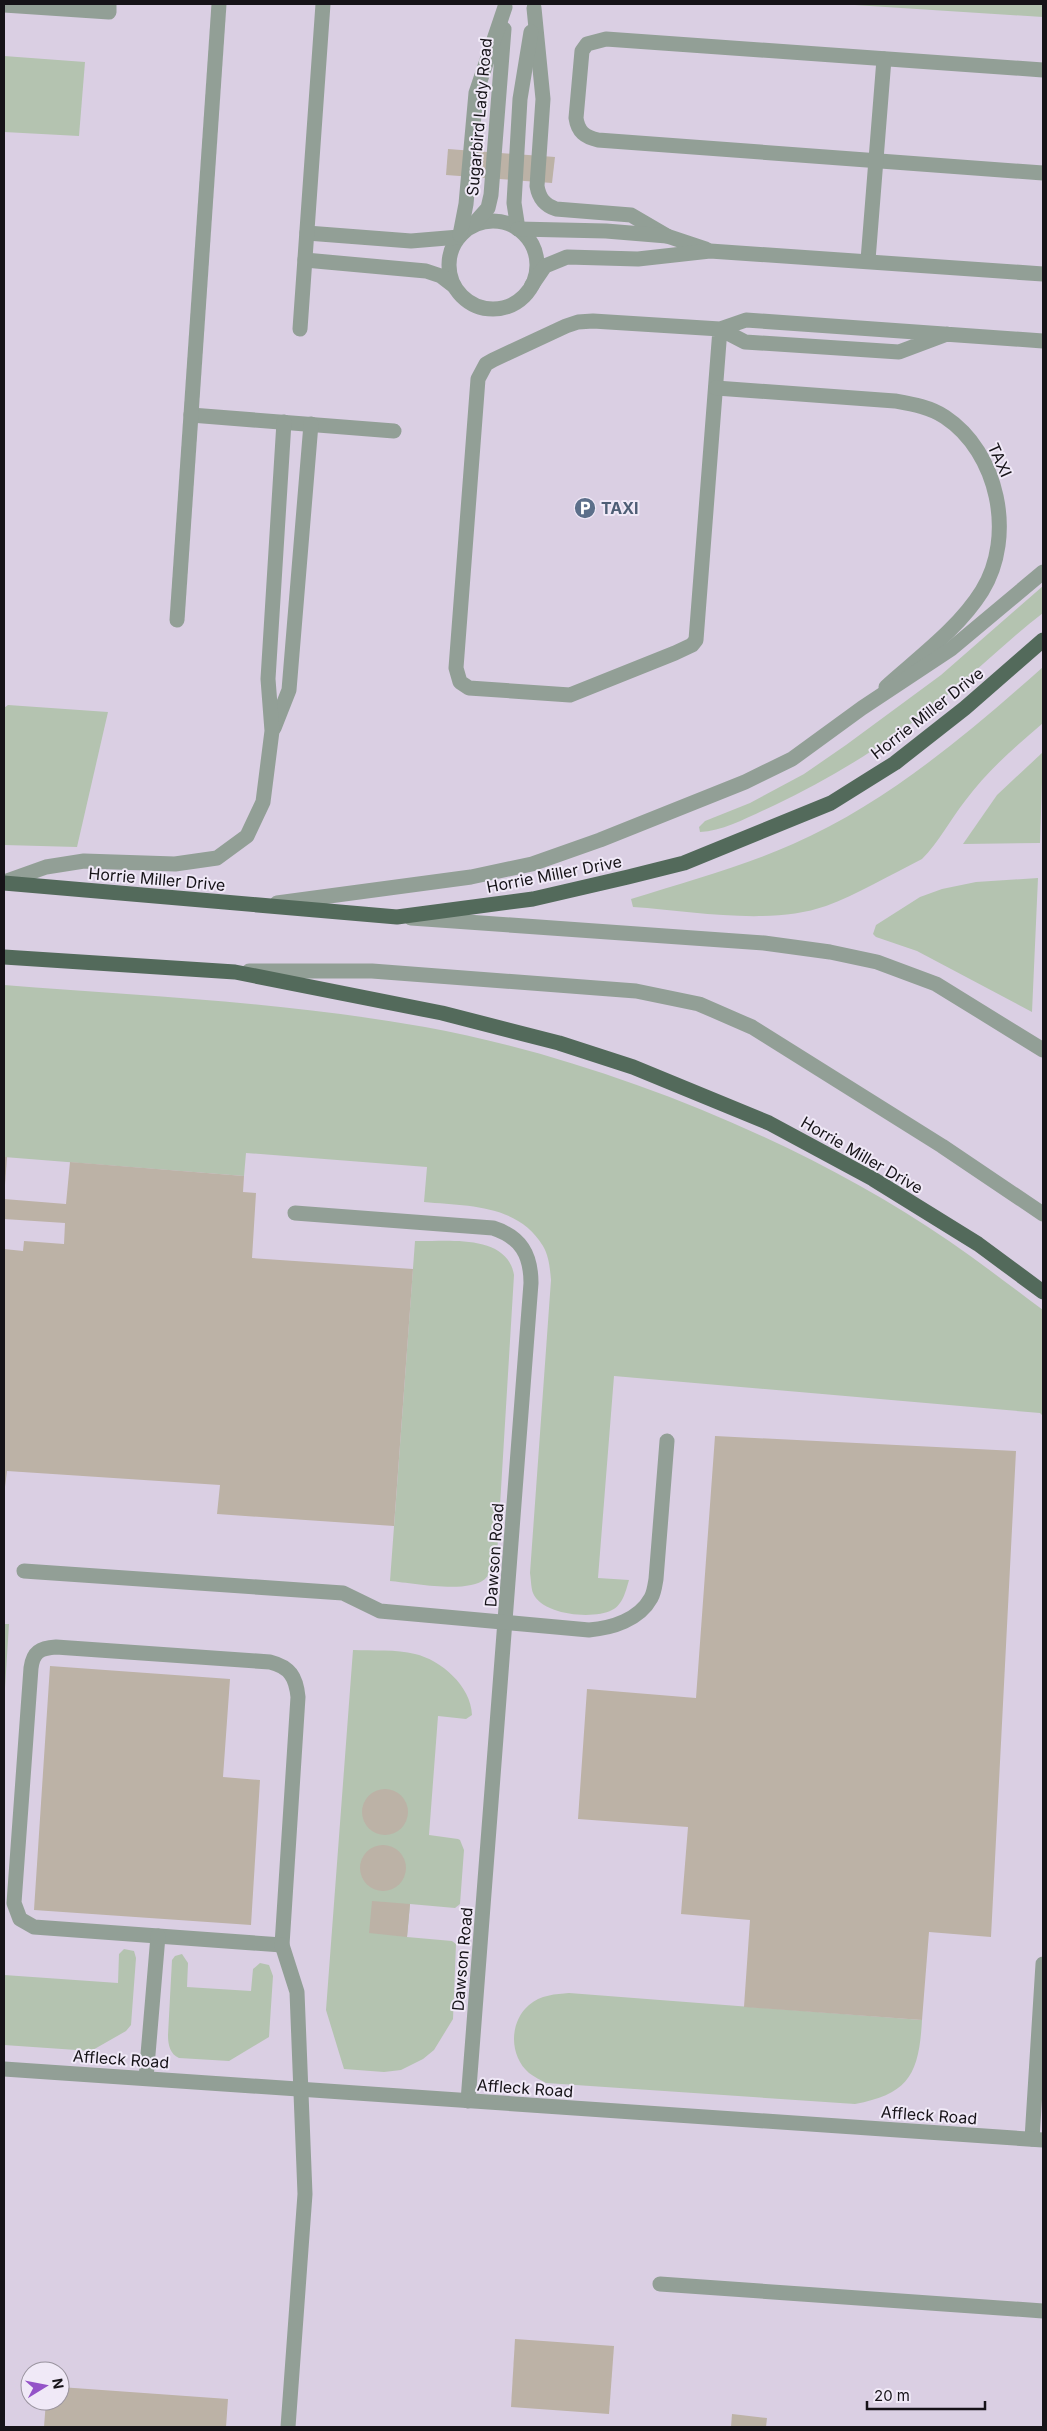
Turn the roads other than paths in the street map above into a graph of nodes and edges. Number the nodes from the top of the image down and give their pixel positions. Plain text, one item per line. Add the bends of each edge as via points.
1 (110, 4) edge
2 (219, 4) edge
3 (323, 4) edge
4 (4, 5) edge
5 (506, 5) edge
6 (534, 6) edge
7 (884, 59) junction
8 (1043, 70) edge
9 (876, 160) junction
10 (1043, 173) edge
11 (518, 229) junction
12 (307, 233) junction
13 (463, 233) junction
14 (667, 236) junction
15 (710, 251) junction
16 (305, 260) junction
17 (868, 260) junction
18 (1043, 274) edge
19 (532, 285) junction
20 (454, 286) junction
21 (300, 329) dead end
22 (720, 329) junction
23 (947, 334) junction
24 (1043, 341) edge
25 (716, 388) junction
26 (191, 415) junction
27 (284, 422) junction
28 (311, 424) junction
29 (394, 431) dead end
30 (1043, 572) edge
31 (177, 620) dead end
32 (1043, 640) edge
33 (862, 708) junction
34 (272, 731) junction
35 (4, 882) edge
36 (255, 906) junction
37 (398, 917) junction
38 (4, 957) edge
39 (235, 972) junction
40 (1043, 1050) edge
41 (295, 1213) dead end
42 (1043, 1214) edge
43 (1043, 1292) edge
44 (667, 1440) dead end
45 (24, 1571) dead end
46 (506, 1622) junction
47 (158, 1936) junction
48 (282, 1945) junction
49 (1043, 1964) edge
50 (4, 2068) edge
51 (146, 2078) junction
52 (301, 2088) junction
53 (468, 2101) junction
54 (1038, 2140) edge
55 (660, 2284) dead end
56 (1043, 2311) edge
57 (288, 2427) edge

1 - 4 street via 109,12
2 - 26 street
3 - 12 street
5 - 13 street via 476,93
5 - 13 street, Sugarbird Lady Road via 491,195 488,208
6 - 11 street via 520,99 514,203
6 - 14 street via 543,99 539,195 548,206 556,209 631,215
7 - 8 street
7 - 9 street
7 - 9 street via 596,40 582,51 576,118 577,128 582,134 598,140
9 - 10 street
9 - 17 street
11 - 13 street via 495,221 482,222
11 - 14 street
11 - 19 street via 528,238 535,255 536,273
12 - 13 street via 410,241
12 - 16 street
13 - 20 street via 452,248 449,261
14 - 15 street
15 - 17 street
15 - 19 street via 638,259 567,257 545,266
16 - 20 street via 426,271 441,276
16 - 21 street
17 - 18 street
19 - 20 street via 524,297 500,309 473,305
22 - 23 street via 746,320
22 - 23 street via 745,342 899,352
22 - 25 street
22 - 25 street via 578,322 486,364 478,379 456,668 464,686 570,695 692,645 697,635
23 - 24 street
25 - 33 street, TAXI via 919,405 944,416 980,452 990,474 997,503 999,534 995,561 984,588 972,606
26 - 27 street
26 - 31 street
27 - 28 street
27 - 34 street via 268,679
28 - 29 street
28 - 34 street via 289,690
30 - 33 street via 951,649
32 - 37 main road, Horrie Miller Drive via 966,708 896,763 831,803 760,834 684,863 533,899
33 - 36 street via 792,759 745,782 532,864 472,877
34 - 35 street via 263,802 247,836 218,858 175,864 84,861 46,867
35 - 36 main road, Horrie Miller Drive
36 - 37 main road, Horrie Miller Drive
37 - 40 street via 764,944 830,952 877,962 936,984
38 - 39 main road, Horrie Miller Drive
39 - 42 street via 372,970 636,992 699,1004 752,1027 942,1146
39 - 43 main road, Horrie Miller Drive via 442,1013 559,1043 633,1067 770,1123 873,1179 978,1244
41 - 46 street, Dawson Road via 493,1228 514,1237 523,1246 529,1259 531,1283
44 - 46 street via 656,1579 651,1598 640,1612 623,1622 598,1629
45 - 46 street via 343,1593 380,1611
46 - 53 street, Dawson Road
47 - 48 street
47 - 48 street via 34,1927 20,1919 14,1903 33,1657 46,1648 270,1662 291,1671 297,1683 298,1697
47 - 51 street
48 - 52 street via 296,1992
49 - 54 street
50 - 51 street, Affleck Road
51 - 52 street, Affleck Road
52 - 53 street, Affleck Road
52 - 57 street via 305,2194
53 - 54 street, Affleck Road
55 - 56 street

